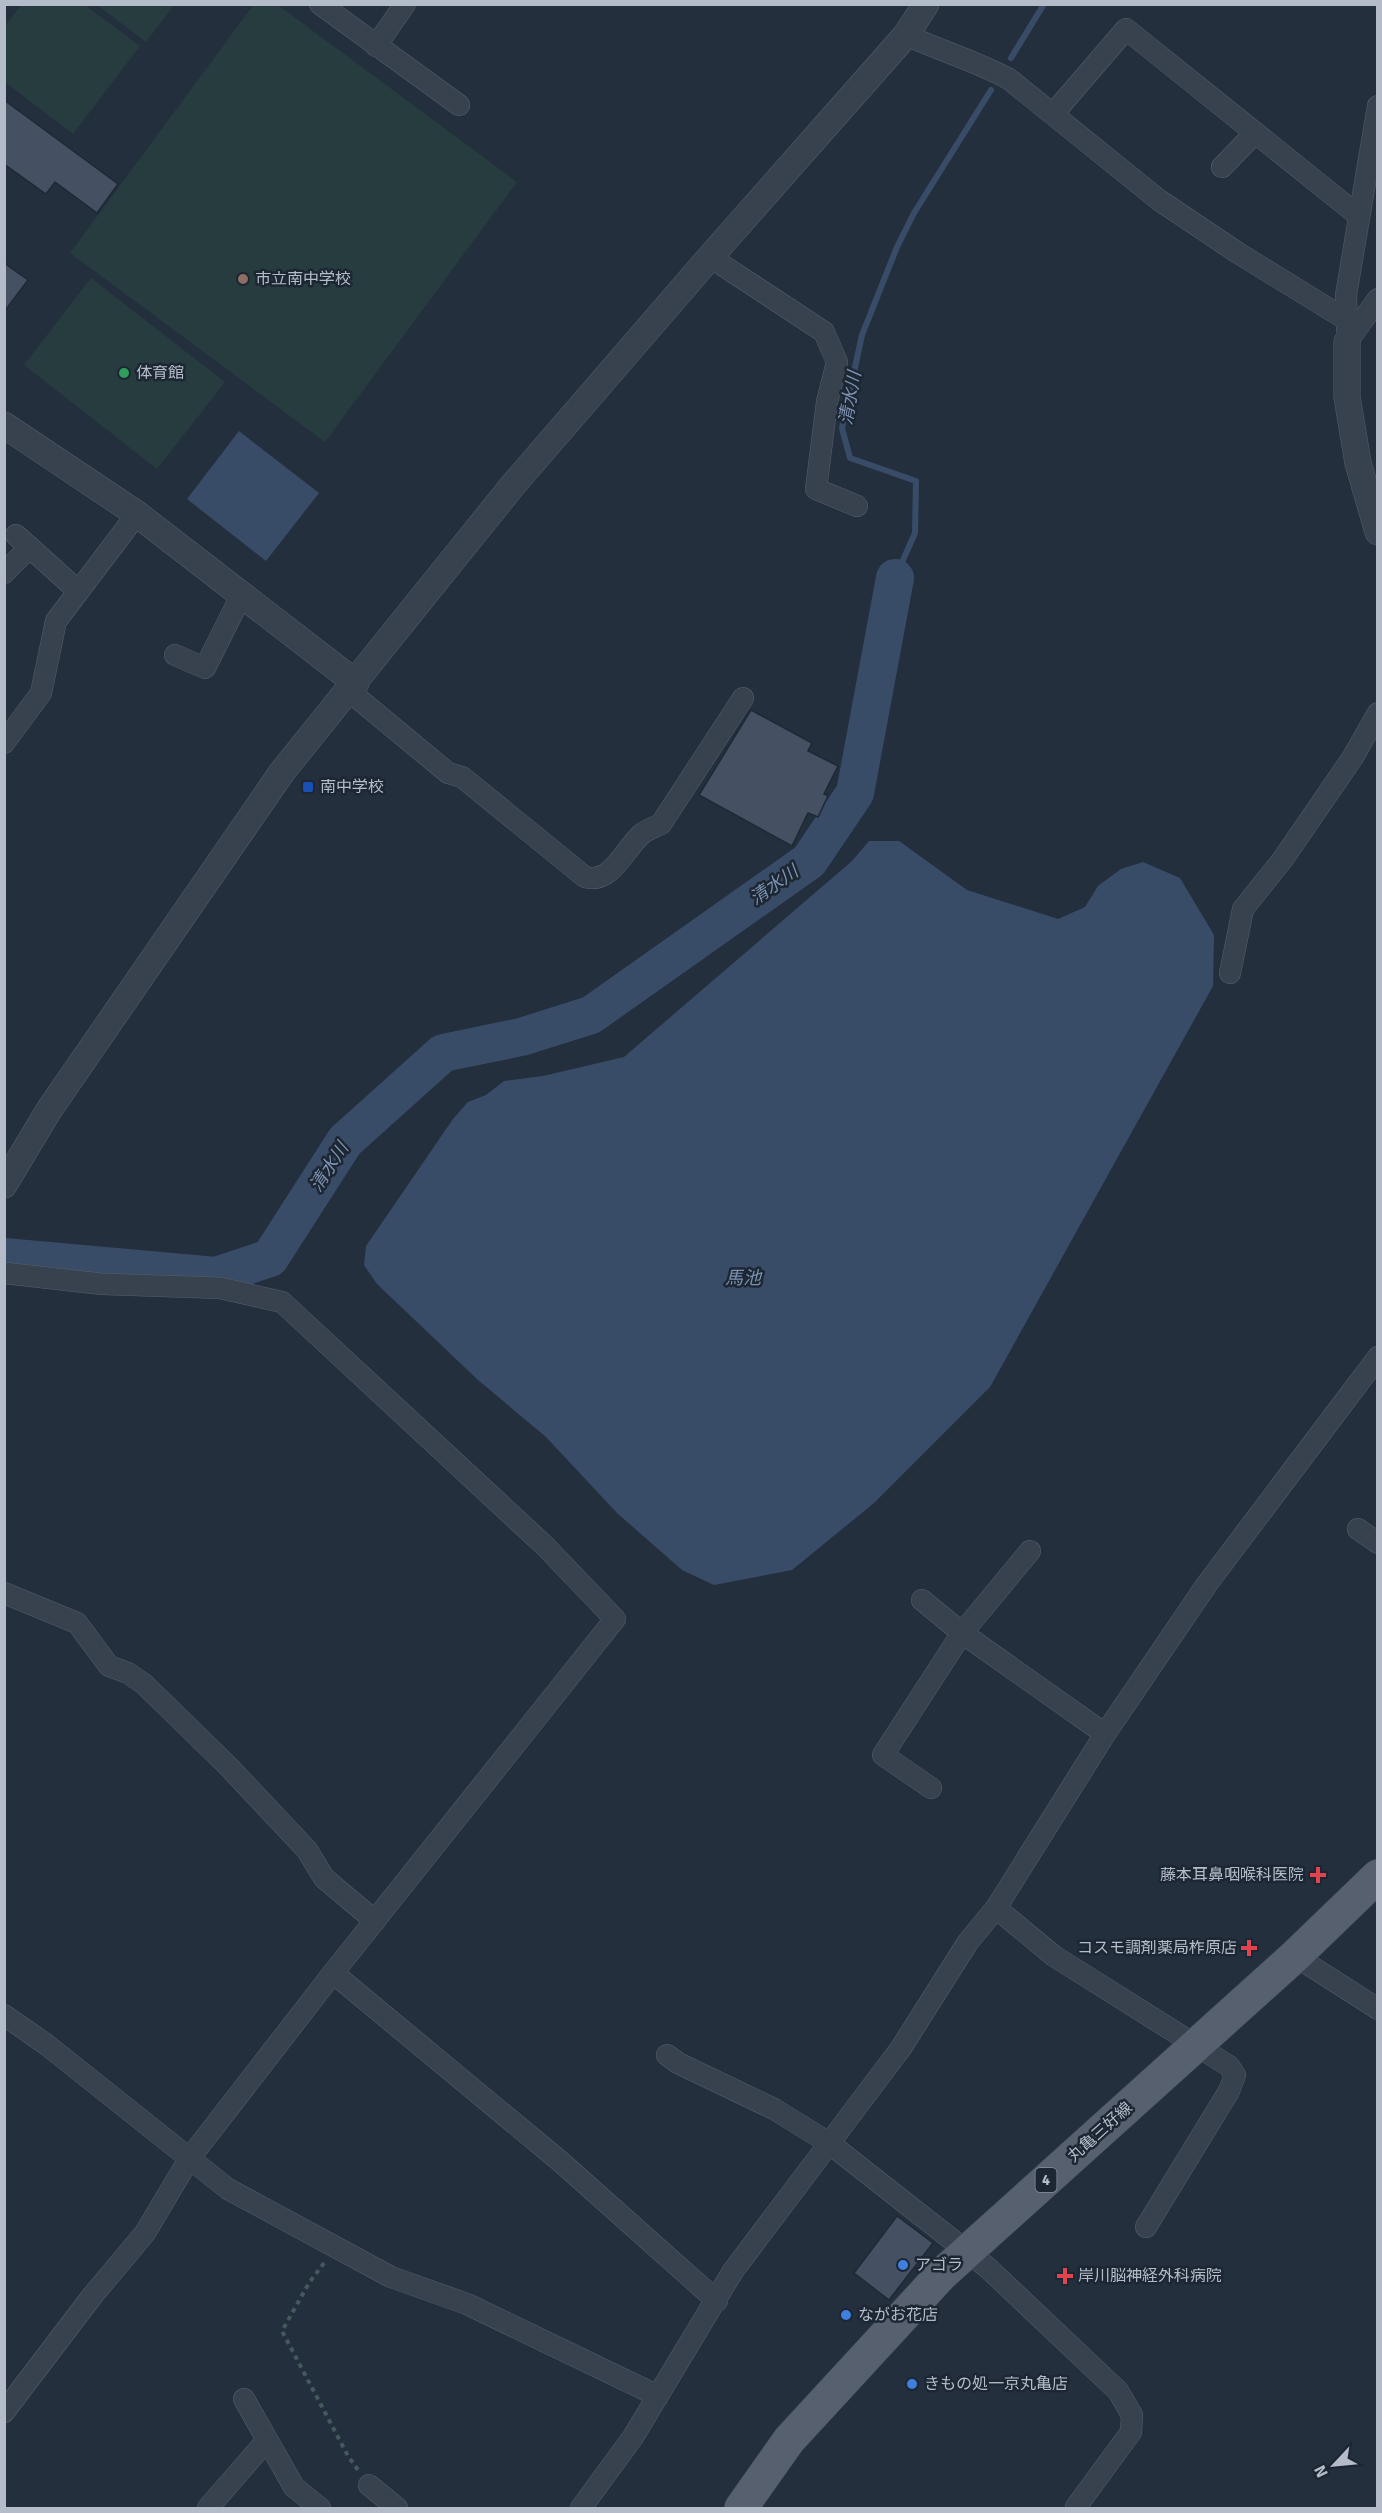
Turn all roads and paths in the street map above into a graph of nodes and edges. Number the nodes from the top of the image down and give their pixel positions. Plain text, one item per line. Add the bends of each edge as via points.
1 (320, 4) edge
2 (405, 4) edge
3 (926, 4) edge
4 (906, 35) junction
5 (376, 46) junction
6 (459, 105) dead end
7 (1377, 106) edge
8 (1053, 114) junction
9 (1255, 133) junction
10 (1222, 167) dead end
11 (1359, 216) junction
12 (710, 256) junction
13 (1377, 299) edge
14 (1347, 331) junction
15 (4, 425) edge
16 (857, 506) dead end
17 (137, 514) junction
18 (1377, 532) edge
19 (4, 573) edge
20 (77, 591) junction
21 (242, 594) junction
22 (175, 655) dead end
23 (352, 687) junction
24 (743, 698) dead end
25 (1377, 713) edge
26 (4, 743) edge
27 (1230, 973) dead end
28 (4, 1185) edge
29 (4, 1273) edge
30 (1377, 1357) edge
31 (1358, 1529) dead end
32 (1377, 1543) edge
33 (1030, 1551) dead end
34 (4, 1593) edge
35 (922, 1600) dead end
36 (962, 1634) junction
37 (1105, 1734) junction
38 (931, 1788) dead end
39 (1377, 1876) edge
40 (996, 1908) junction
41 (375, 1921) junction
42 (1295, 1956) junction
43 (333, 1973) junction
44 (1377, 2009) edge
45 (4, 2015) edge
46 (1196, 2045) junction
47 (666, 2055) dead end
48 (829, 2143) junction
49 (189, 2159) junction
50 (1146, 2227) dead end
51 (335, 2247) junction
52 (966, 2252) junction
53 (717, 2301) junction
54 (658, 2396) junction
55 (244, 2399) dead end
56 (4, 2412) edge
57 (267, 2440) junction
58 (369, 2485) joint
59 (208, 2508) edge
60 (320, 2508) edge
61 (397, 2508) edge
62 (581, 2508) edge
63 (741, 2508) edge
64 (1077, 2508) edge

1 - 5 street
2 - 5 street
3 - 4 street
4 - 8 street via 983,64 1010,79
4 - 12 street
5 - 6 street
7 - 11 street
8 - 9 street via 1126,29
8 - 14 street via 1159,200
9 - 10 street
9 - 11 street
11 - 14 street via 1346,295
12 - 16 street via 824,332 837,362 827,402 816,489
12 - 23 street via 513,485
13 - 14 street
14 - 18 street via 1347,397 1358,463
15 - 17 street
17 - 20 street
17 - 21 street
19 - 20 street via 23,541
20 - 26 street via 56,621 41,693
21 - 22 street via 205,668
21 - 23 street
23 - 24 street via 448,773 462,777 585,877 594,880 606,875 643,834 660,824
23 - 28 street via 282,772 196,894 49,1110
25 - 27 street via 1353,758 1243,909
29 - 41 street via 102,1284 220,1288 282,1302 545,1546 615,1619
30 - 37 street via 1207,1584
31 - 32 street
33 - 36 street
34 - 41 street via 77,1623 109,1666 144,1684 307,1850 324,1878
35 - 36 street
36 - 37 street
36 - 38 street via 883,1755
37 - 40 street
39 - 42 main road, 丸亀三好線 / 4
40 - 46 street via 1054,1956
40 - 48 street via 968,1942 901,2048
41 - 43 street
42 - 44 street
42 - 46 main road, 丸亀三好線 / 4
43 - 49 street
43 - 53 street via 561,2162
45 - 49 street
46 - 50 street via 1229,2066 1235,2075
46 - 52 main road, 丸亀三好線 / 4
47 - 48 street via 774,2109
48 - 52 street
48 - 53 street via 733,2271
49 - 51 street via 228,2189
49 - 56 street via 145,2233
51 - 54 street via 391,2277 467,2304
51 - 58 path via 282,2331 348,2456
52 - 63 main road, 丸亀三好線 / 4 via 789,2440
52 - 64 street via 988,2268 1118,2391 1132,2415 1131,2432
53 - 54 street
54 - 62 street via 633,2438
55 - 57 street
57 - 59 street
57 - 60 street via 294,2487
58 - 61 street

